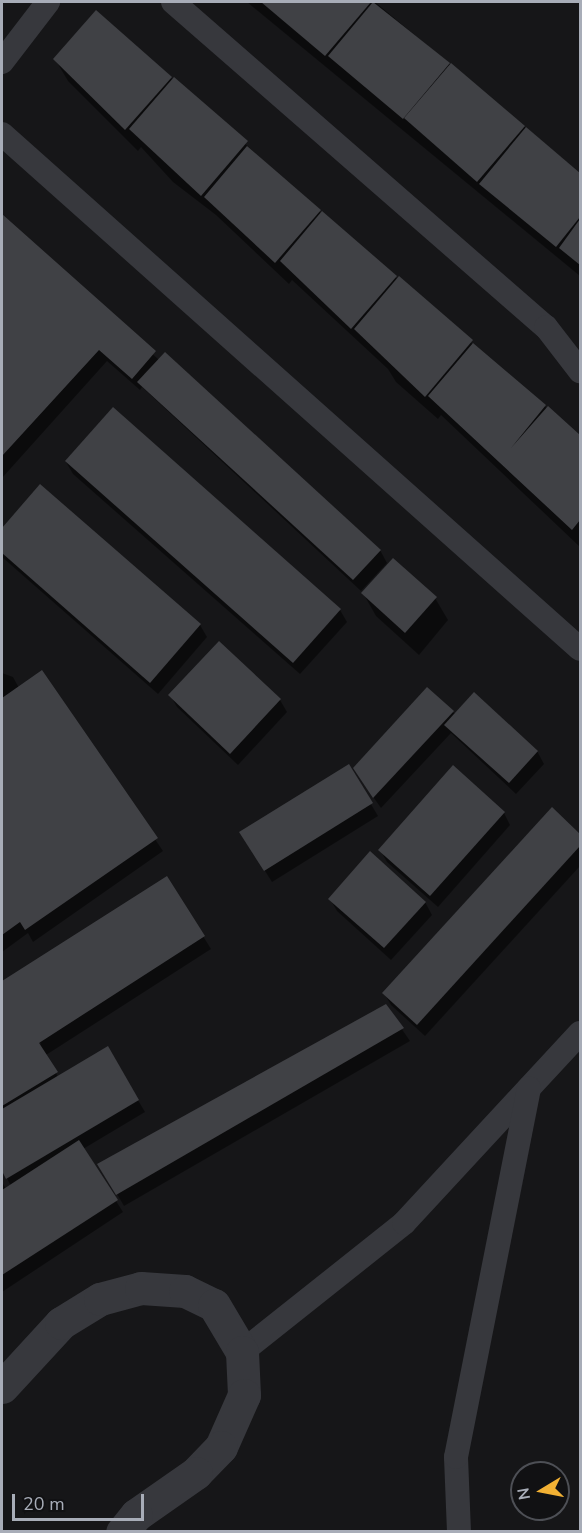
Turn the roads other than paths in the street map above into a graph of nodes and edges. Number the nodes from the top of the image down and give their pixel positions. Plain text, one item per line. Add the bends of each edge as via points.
1 (48, 2) edge
2 (173, 2) edge
3 (2, 62) edge
4 (2, 134) edge
5 (546, 327) junction
6 (580, 342) edge
7 (580, 370) edge
8 (580, 649) edge
9 (580, 1033) edge
10 (529, 1088) junction
11 (242, 1352) junction
12 (2, 1387) edge
13 (122, 1532) edge
14 (459, 1532) edge

1 - 3 lane
2 - 5 lane
4 - 8 lane
5 - 6 lane
5 - 7 lane
9 - 10 lane
10 - 11 lane via 404,1223
10 - 14 lane via 456,1457
11 - 12 street via 214,1305 185,1291 141,1288 100,1299 61,1323
11 - 13 street via 244,1395 220,1447 195,1473 136,1515

